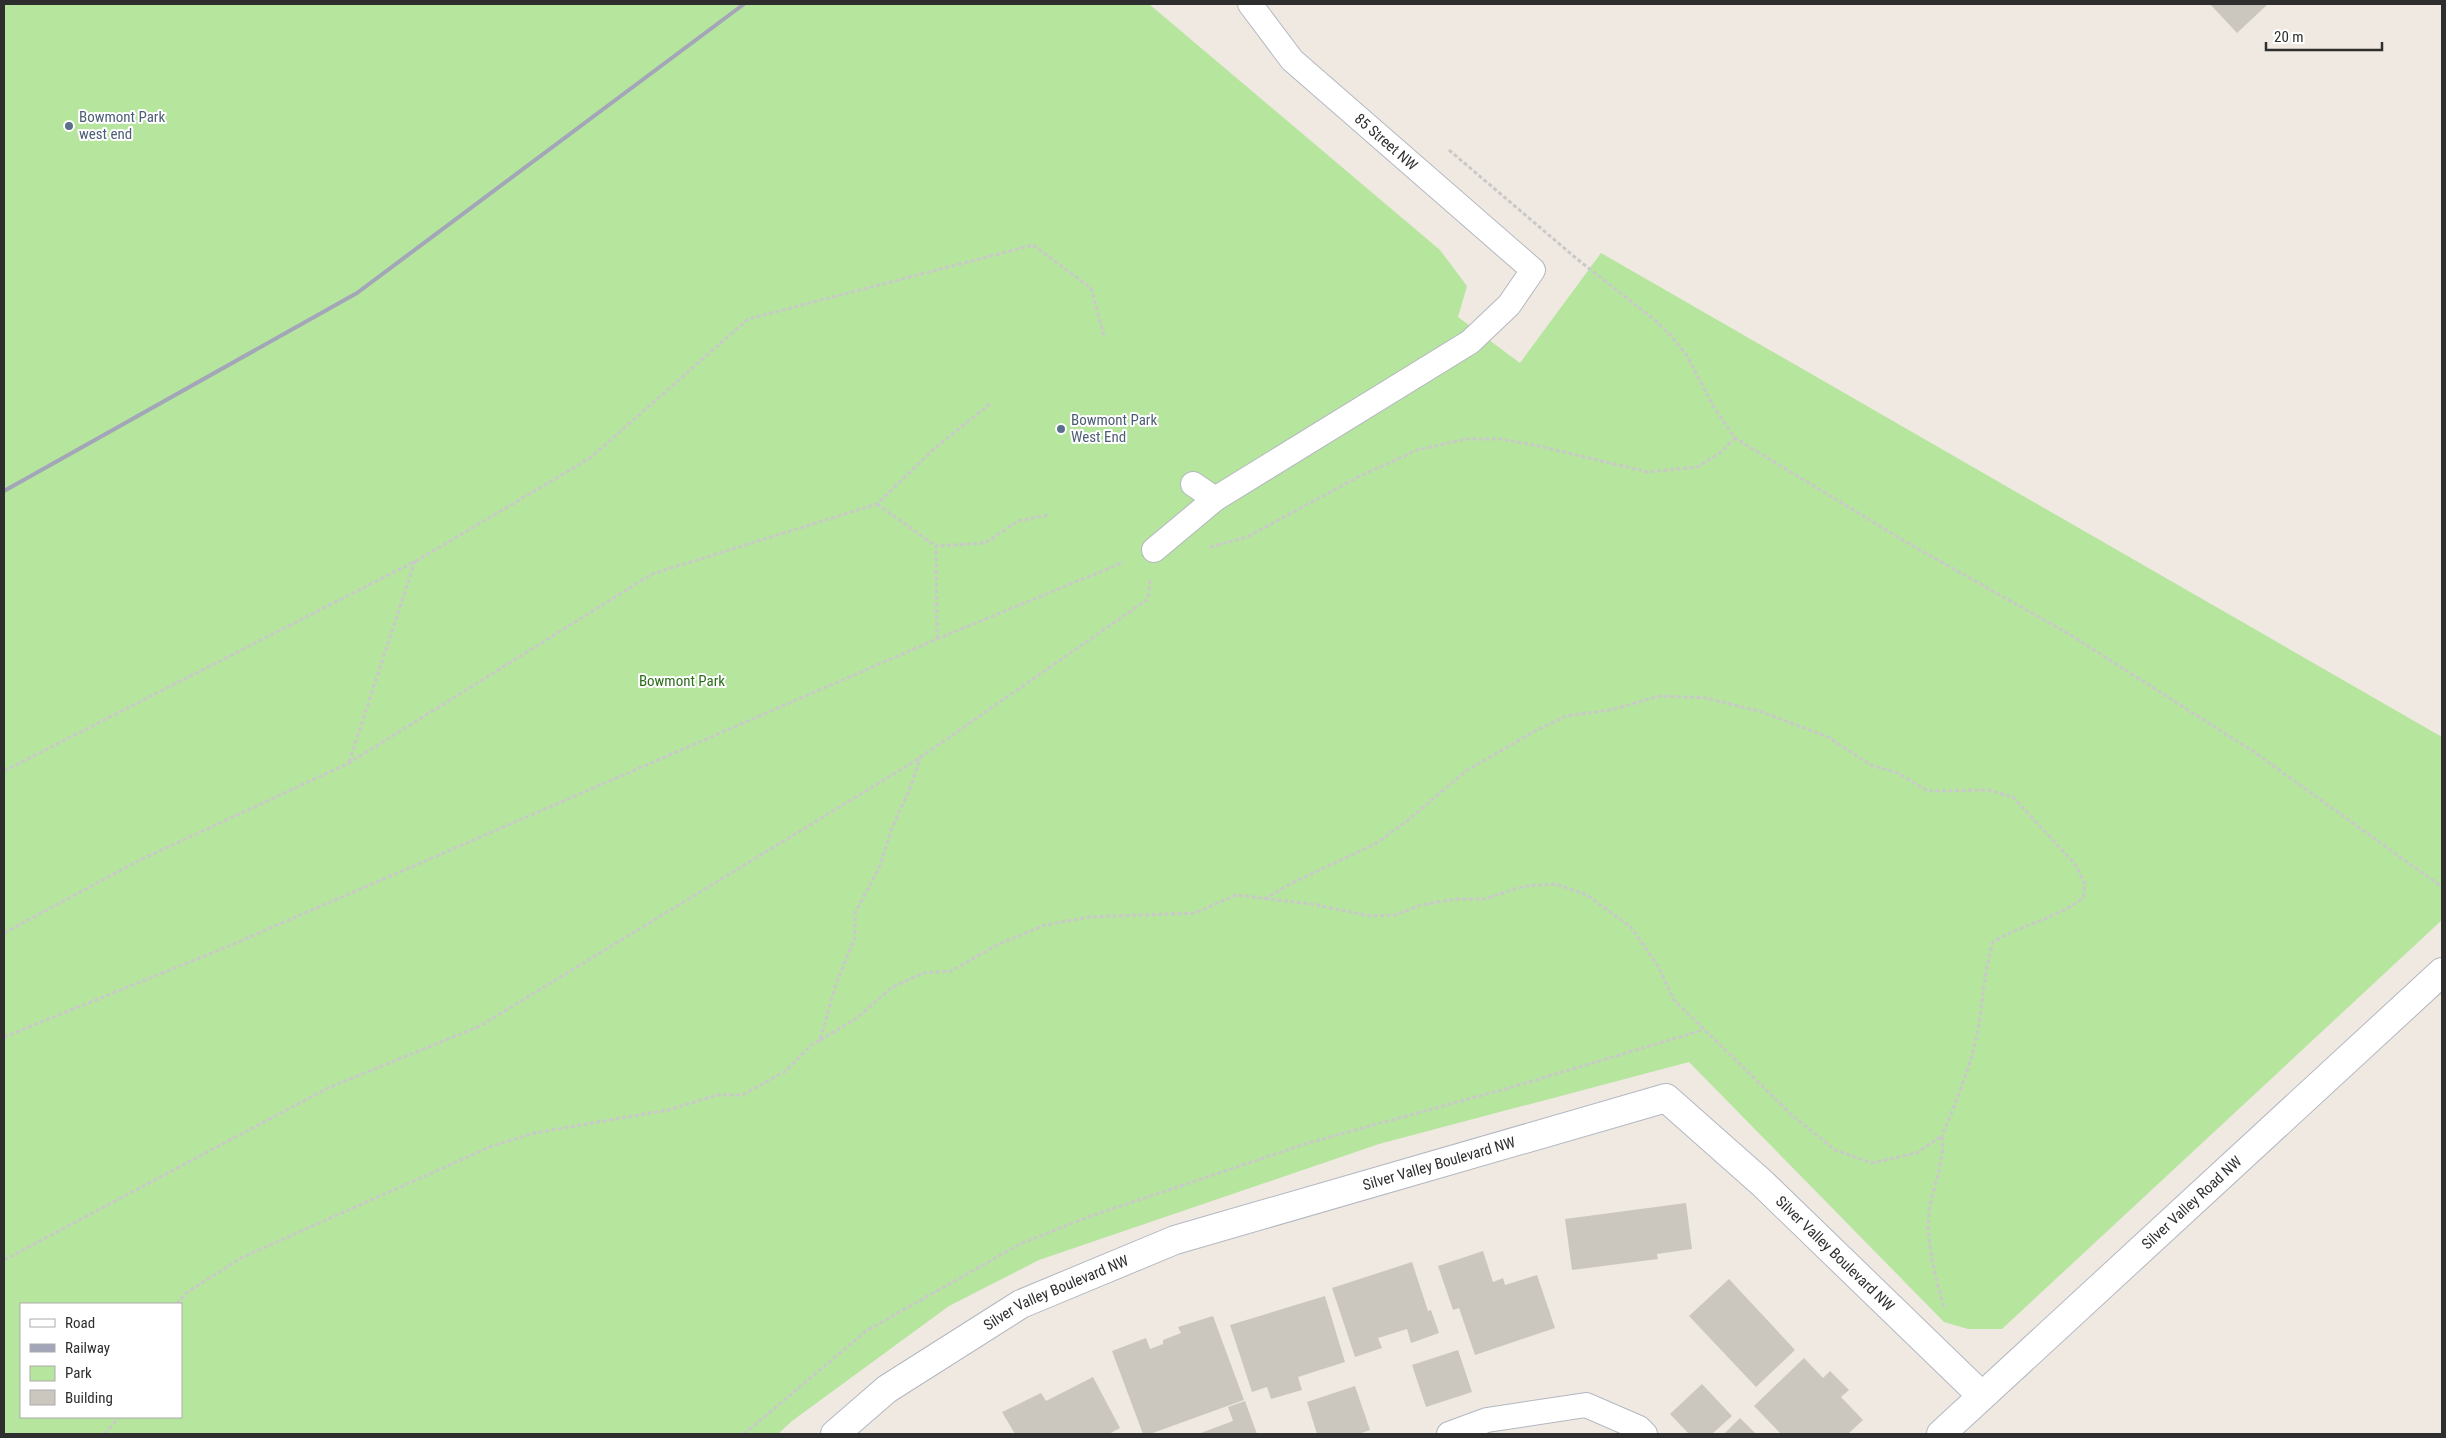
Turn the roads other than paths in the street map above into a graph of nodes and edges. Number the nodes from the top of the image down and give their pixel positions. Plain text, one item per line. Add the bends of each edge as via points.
1 (1250, 4) edge
2 (1193, 484) dead end
3 (1215, 499) junction
4 (1154, 550) road end
5 (2442, 972) edge
6 (1981, 1396) junction
7 (835, 1434) edge
8 (1450, 1434) edge
9 (1645, 1434) edge
10 (1941, 1434) edge

1 - 3 lane, 85 Street NW via 1292,60 1533,270 1509,305 1470,342
2 - 3 lane
3 - 4 lane
5 - 6 street, Silver Valley Road NW
6 - 7 street, Silver Valley Boulevard NW via 1762,1183 1666,1098 1175,1240 1020,1304 887,1389
6 - 10 street, Silver Valley Road NW
8 - 9 lane via 1487,1420 1586,1405 1639,1428

